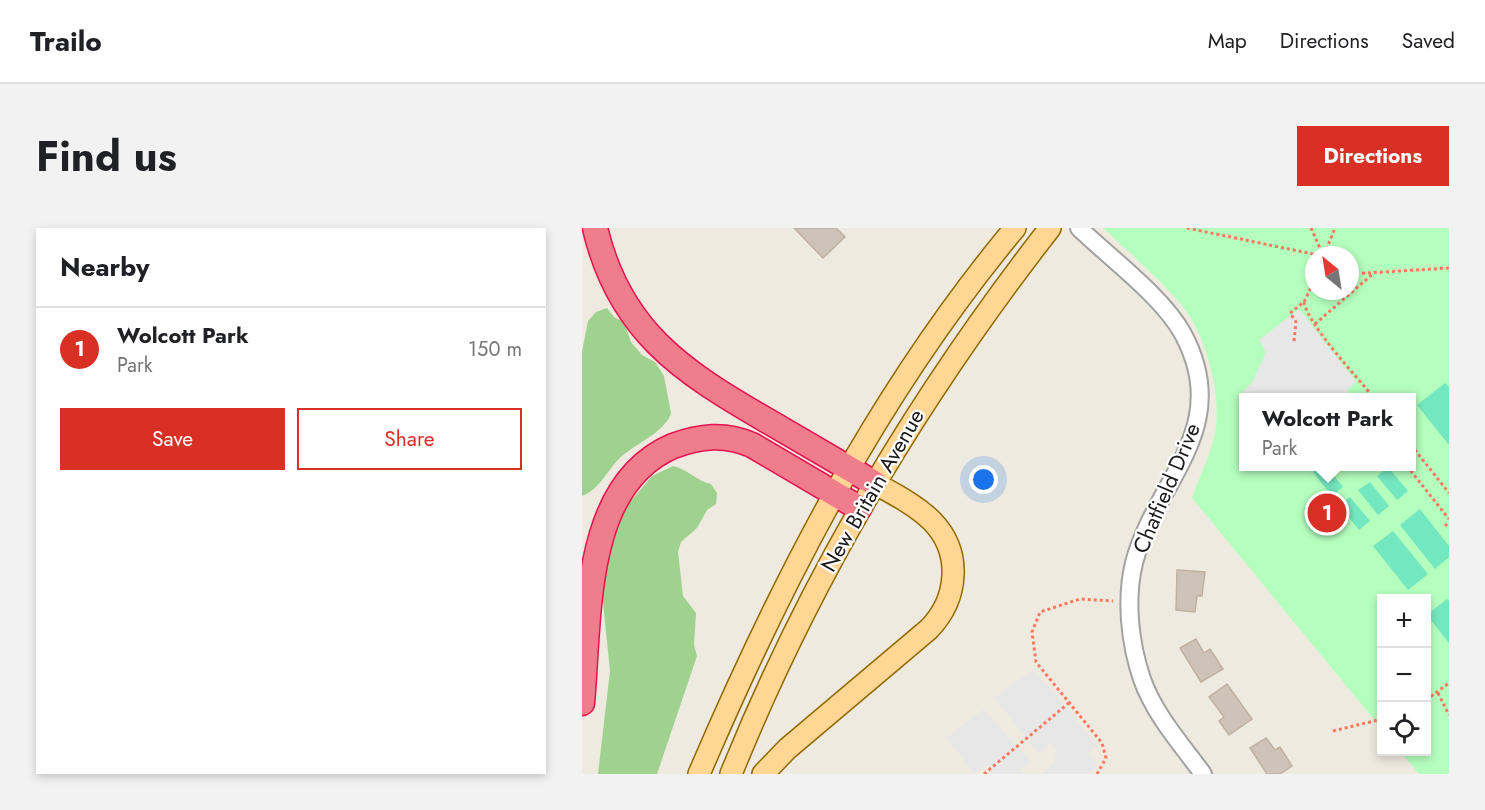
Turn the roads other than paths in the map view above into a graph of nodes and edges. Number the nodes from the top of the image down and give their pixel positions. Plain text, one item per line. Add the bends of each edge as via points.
1 (595, 228) edge
2 (1015, 228) edge
3 (1050, 228) edge
4 (1078, 228) edge
5 (849, 468) junction
6 (874, 483) junction
7 (835, 493) junction
8 (859, 508) junction
9 (582, 703) edge
10 (699, 774) edge
11 (731, 774) edge
12 (763, 774) edge
13 (1203, 774) edge

1 - 5 highway via 620,293 662,351 705,383
2 - 5 main road, New Britain Avenue via 912,366
3 - 6 main road, New Britain Avenue via 954,356
4 - 13 street, Chatfield Drive via 1177,323 1195,360 1198,417 1193,438 1135,561 1130,602 1135,656 1143,681
5 - 6 highway
5 - 7 main road, New Britain Avenue
6 - 8 main road, New Britain Avenue
6 - 12 main road via 922,512 940,531 953,562 950,599 929,629 787,749
7 - 8 highway
7 - 9 highway via 752,446 726,437 686,441 638,465 613,493 595,539 587,600
7 - 10 main road, New Britain Avenue via 773,607
8 - 11 main road, New Britain Avenue via 796,626

